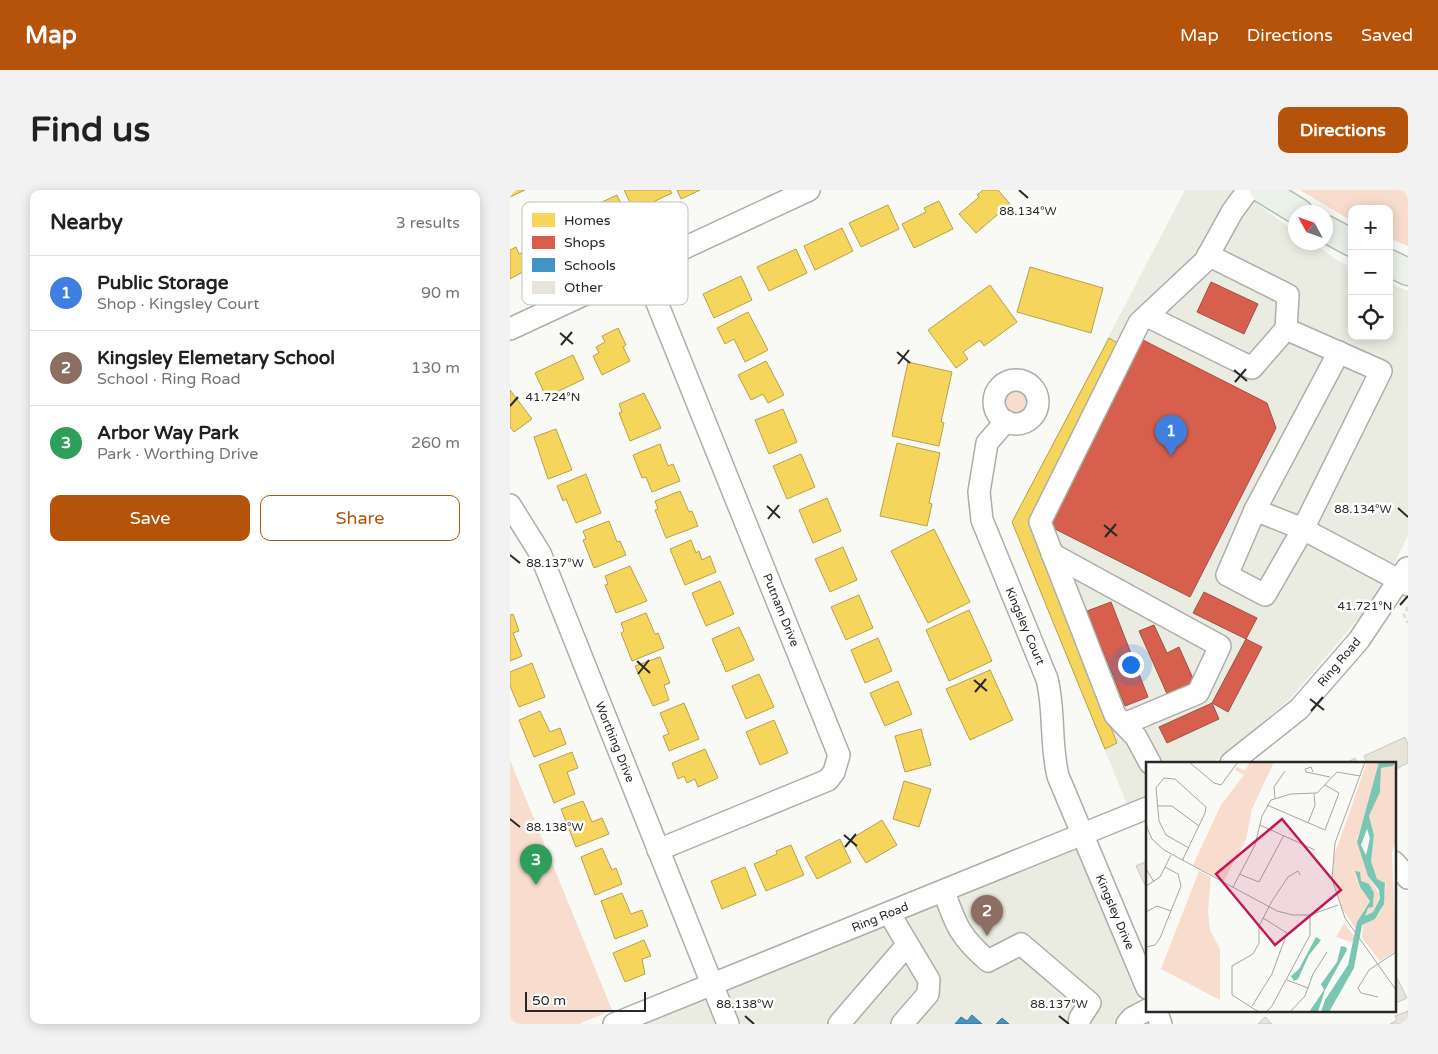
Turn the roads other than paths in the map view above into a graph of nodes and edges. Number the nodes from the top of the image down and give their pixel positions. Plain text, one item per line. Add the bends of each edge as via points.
1 (809, 190) edge
2 (1248, 190) edge
3 (1263, 190) edge
4 (1288, 205) edge
5 (1333, 233) edge
6 (1348, 242) edge
7 (688, 247) edge
8 (1208, 255) junction
9 (1393, 265) edge
10 (1408, 272) edge
11 (562, 305) edge
12 (658, 305) edge
13 (1147, 316) junction
14 (1286, 328) junction
15 (510, 329) edge
16 (1339, 352) junction
17 (1006, 421) dead end
18 (510, 505) edge
19 (1256, 510) junction
20 (1303, 529) junction
21 (1052, 554) junction
22 (1406, 577) edge
23 (1124, 724) junction
24 (1149, 762) edge
25 (1232, 762) edge
26 (1146, 808) edge
27 (1082, 836) junction
28 (658, 850) junction
29 (1396, 864) edge
30 (1408, 878) edge
31 (944, 892) junction
32 (889, 913) junction
33 (907, 945) junction
34 (1139, 948) edge
35 (712, 983) junction
36 (1146, 983) edge
37 (1146, 1011) edge
38 (1157, 1012) edge
39 (614, 1024) edge
40 (728, 1024) edge
41 (839, 1024) edge
42 (902, 1024) edge
43 (1079, 1024) edge
44 (1127, 1024) edge
45 (1161, 1024) edge

1 - 7 street
2 - 8 street
3 - 4 main road
5 - 6 main road
8 - 13 street
8 - 14 street via 1288,295
9 - 10 main road
11 - 15 street
12 - 28 street, Putnam Drive via 839,755 828,780
13 - 14 street via 1252,368
13 - 21 street via 1139,323 1040,522
14 - 16 street
16 - 19 street
16 - 20 street via 1381,371
17 - 27 street, Kingsley Court via 987,444 979,510 1047,679 1055,764
18 - 28 street, Worthing Drive via 540,553
19 - 20 street
19 - 20 street via 1227,575 1265,594
20 - 22 street
21 - 23 street via 1115,715
21 - 23 street via 1220,646 1198,693
22 - 25 street, Ring Road via 1359,640 1299,709
23 - 24 street
26 - 27 street, Ring Road
27 - 31 street, Ring Road
27 - 34 street, Kingsley Drive
28 - 35 street, Worthing Drive
29 - 30 street
31 - 32 street, Ring Road
31 - 43 street via 958,930 970,946 988,961 1021,944 1090,1003
32 - 33 street
32 - 35 street, Ring Road
33 - 41 street
33 - 42 street via 929,980 928,994
34 - 36 street, Kingsley Drive
35 - 39 street, Ring Road
35 - 40 street, Worthing Drive
37 - 44 street
38 - 45 street

